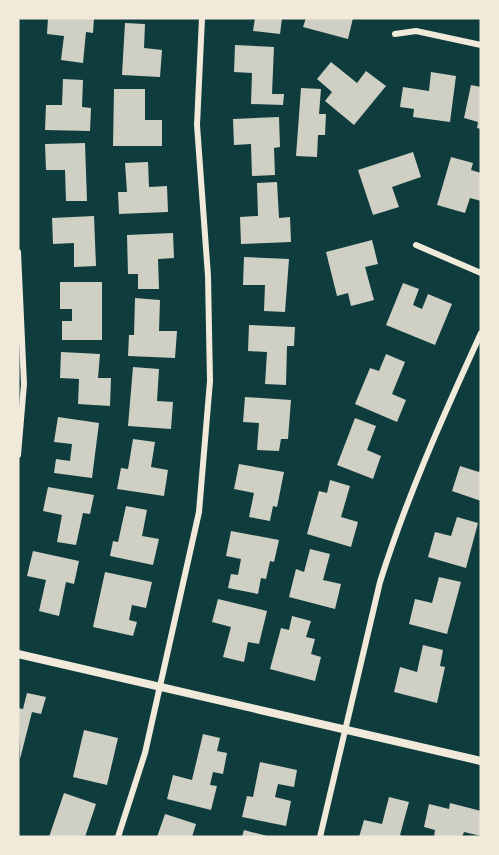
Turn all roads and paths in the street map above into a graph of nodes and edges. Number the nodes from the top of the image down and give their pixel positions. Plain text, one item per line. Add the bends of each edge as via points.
1 (202, 18) edge
2 (395, 34) dead end
3 (481, 45) edge
4 (416, 245) dead end
5 (18, 252) edge
6 (481, 273) edge
7 (481, 333) edge
8 (18, 456) edge
9 (18, 654) edge
10 (160, 686) junction
11 (348, 731) junction
12 (481, 761) edge
13 (118, 837) edge
14 (320, 837) edge

1 - 10 street via 197,125 208,276 210,381 199,512
2 - 3 street via 416,31
4 - 6 street
5 - 8 street via 24,384
7 - 11 street via 393,540
9 - 10 street
10 - 11 street
10 - 13 street via 145,753
11 - 12 street
11 - 14 street

